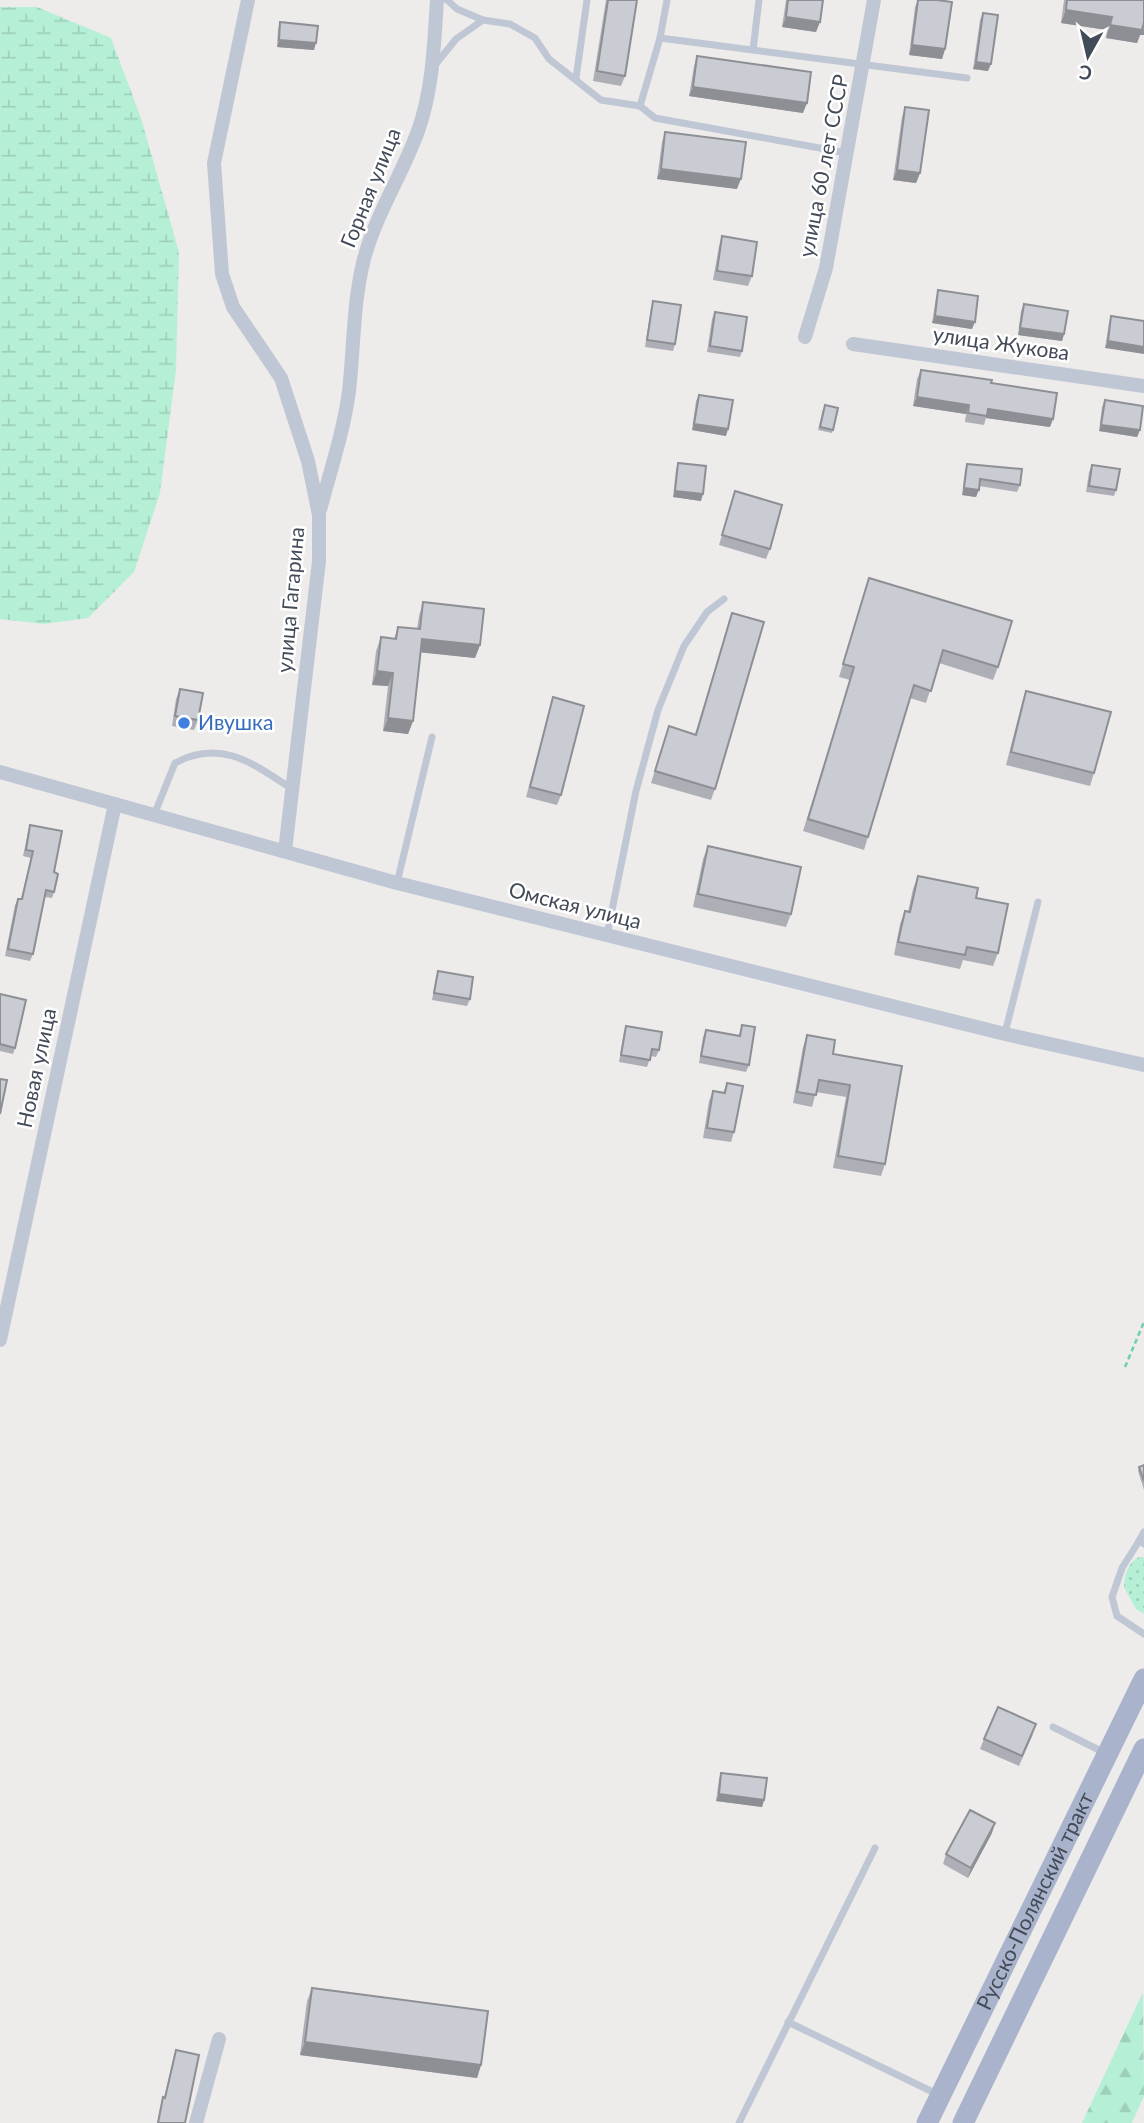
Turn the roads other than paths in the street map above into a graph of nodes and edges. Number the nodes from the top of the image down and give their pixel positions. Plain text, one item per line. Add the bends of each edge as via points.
1 (248, 0) edge
2 (437, 0) edge
3 (447, 0) edge
4 (587, 0) edge
5 (667, 0) edge
6 (759, 0) edge
7 (874, 0) edge
8 (483, 20) junction
9 (660, 38) junction
10 (752, 50) junction
11 (864, 64) junction
12 (433, 67) junction
13 (576, 78) junction
14 (967, 78) dead end
15 (640, 106) junction
16 (847, 153) junction
17 (805, 337) dead end
18 (853, 344) dead end
19 (1144, 386) edge
20 (319, 515) junction
21 (724, 599) dead end
22 (432, 737) dead end
23 (0, 772) edge
24 (292, 789) junction
25 (115, 804) junction
26 (154, 815) junction
27 (285, 851) junction
28 (397, 883) junction
29 (1038, 902) dead end
30 (607, 936) junction
31 (1005, 1034) junction
32 (1144, 1065) edge
33 (0, 1340) edge
34 (1144, 1532) edge
35 (1141, 1543) edge
36 (1144, 1634) edge
37 (1144, 1679) edge
38 (1053, 1727) dead end
39 (1144, 1749) edge
40 (1108, 1755) junction
41 (875, 1849) dead end
42 (788, 2022) junction
43 (219, 2039) dead end
44 (941, 2096) junction
45 (196, 2123) edge
46 (739, 2123) edge
47 (927, 2123) edge
48 (962, 2123) edge

1 - 20 street, улица Гагарина via 214,163 222,274 233,307 281,378 308,461
2 - 12 street, Горная улица
3 - 8 lane
4 - 13 lane
5 - 9 lane
6 - 10 lane
7 - 11 street, улица 60 лет СССР
8 - 12 lane via 456,39
8 - 13 lane via 510,24 535,38 549,59
9 - 10 lane
9 - 15 lane
10 - 11 lane
11 - 14 lane
11 - 16 street, улица 60 лет СССР
12 - 20 street, Горная улица via 418,130 374,224 363,261 349,393
13 - 15 lane via 601,100
15 - 16 lane via 655,118
16 - 17 street, улица 60 лет СССР via 826,268
18 - 19 street, улица Жукова
20 - 24 street, улица Гагарина via 319,561
21 - 30 lane via 707,612 684,646 658,710 636,791
22 - 28 lane
23 - 25 street, Омская улица
24 - 26 lane via 252,762 223,753 192,753 175,763
24 - 27 street, улица Гагарина
25 - 26 street, Омская улица
25 - 33 street, Новая улица
26 - 27 street, Омская улица
27 - 28 street, Омская улица
28 - 30 street, Омская улица
29 - 31 lane
30 - 31 street, Омская улица
31 - 32 street, Омская улица
34 - 35 lane
35 - 36 lane via 1122,1568 1112,1597 1117,1616
37 - 40 main road, Русско-Полянский тракт
38 - 40 lane
39 - 48 main road, Русско-Полянский тракт
40 - 44 main road, Русско-Полянский тракт
41 - 42 lane
42 - 44 lane
42 - 46 lane
43 - 45 street
44 - 47 main road, Русско-Полянский тракт

